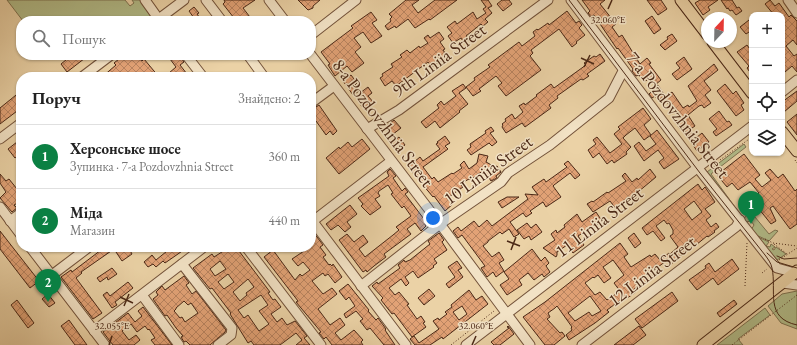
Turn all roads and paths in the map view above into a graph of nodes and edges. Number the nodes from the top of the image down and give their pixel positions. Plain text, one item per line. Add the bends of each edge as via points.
1 (145, 0) edge
2 (184, 0) edge
3 (206, 0) edge
4 (269, 0) edge
5 (356, 0) edge
6 (548, 0) edge
7 (571, 0) edge
8 (681, 0) edge
9 (788, 0) edge
10 (797, 13) edge
11 (155, 16) edge
12 (163, 16) edge
13 (218, 16) edge
14 (281, 16) edge
15 (701, 26) edge
16 (316, 31) edge
17 (718, 48) edge
18 (104, 60) edge
19 (190, 60) edge
20 (252, 60) edge
21 (315, 60) edge
22 (623, 71) junction
23 (89, 72) edge
24 (198, 72) edge
25 (260, 72) edge
26 (797, 80) edge
27 (334, 86) junction
28 (749, 89) edge
29 (785, 90) edge
30 (316, 99) edge
31 (16, 127) edge
32 (749, 128) edge
33 (367, 129) junction
34 (785, 136) edge
35 (0, 139) edge
36 (797, 151) edge
37 (391, 161) junction
38 (697, 167) junction
39 (0, 207) edge
40 (16, 217) edge
41 (316, 217) edge
42 (740, 220) junction
43 (10, 221) junction
44 (440, 224) junction
45 (316, 225) edge
46 (16, 229) edge
47 (773, 243) dead end
48 (34, 252) edge
49 (82, 252) edge
50 (198, 252) edge
51 (250, 252) edge
52 (788, 255) dead end
53 (182, 264) junction
54 (777, 268) junction
55 (796, 272) edge
56 (52, 275) junction
57 (797, 285) edge
58 (361, 286) junction
59 (780, 286) junction
60 (142, 295) junction
61 (797, 295) edge
62 (504, 309) junction
63 (94, 331) junction
64 (104, 345) edge
65 (179, 345) edge
66 (218, 345) edge
67 (321, 345) edge
68 (406, 345) edge
69 (451, 345) edge
70 (466, 345) edge
71 (530, 345) edge
72 (582, 345) edge
73 (703, 345) edge
74 (732, 345) edge

1 - 11 street
2 - 12 street
3 - 13 street
4 - 14 street
5 - 16 street
6 - 33 street, 9th Liniia Street via 399,110
7 - 22 street, 7-a Pozdovzhnia Street
8 - 15 main road
9 - 10 street
17 - 28 main road
18 - 23 street
19 - 24 street
20 - 25 street
21 - 27 street, 8-a Pozdovzhnia Street
22 - 38 street, 7-a Pozdovzhnia Street
22 - 44 street, 10 Liniia Street via 609,98 550,145 508,173 501,182
26 - 29 street
27 - 30 street
27 - 33 street, 8-a Pozdovzhnia Street
31 - 35 street
32 - 38 street, 11 Liniia Street
33 - 37 street, 8-a Pozdovzhnia Street
34 - 36 main road
37 - 41 street
37 - 44 street, 8-a Pozdovzhnia Street
38 - 42 street, 7-a Pozdovzhnia Street
38 - 62 street, 11 Liniia Street
39 - 43 street
40 - 43 street
42 - 54 street, 7-a Pozdovzhnia Street
42 - 72 street, 12 Liniia Street via 736,227
43 - 46 street
44 - 58 street, 10 Liniia Street
44 - 62 street, 8-a Pozdovzhnia Street
45 - 58 street
47 - 52 path
48 - 56 street
49 - 56 street
50 - 53 street
51 - 67 street
53 - 60 street
53 - 66 street via 232,328 231,335
54 - 55 street
54 - 59 street
55 - 59 main road
56 - 63 street
57 - 59 street
58 - 68 street
59 - 73 main road
60 - 63 street
60 - 65 street
61 - 74 path
62 - 69 path
62 - 70 street, 11 Liniia Street
62 - 71 street, 8-a Pozdovzhnia Street
63 - 64 street

